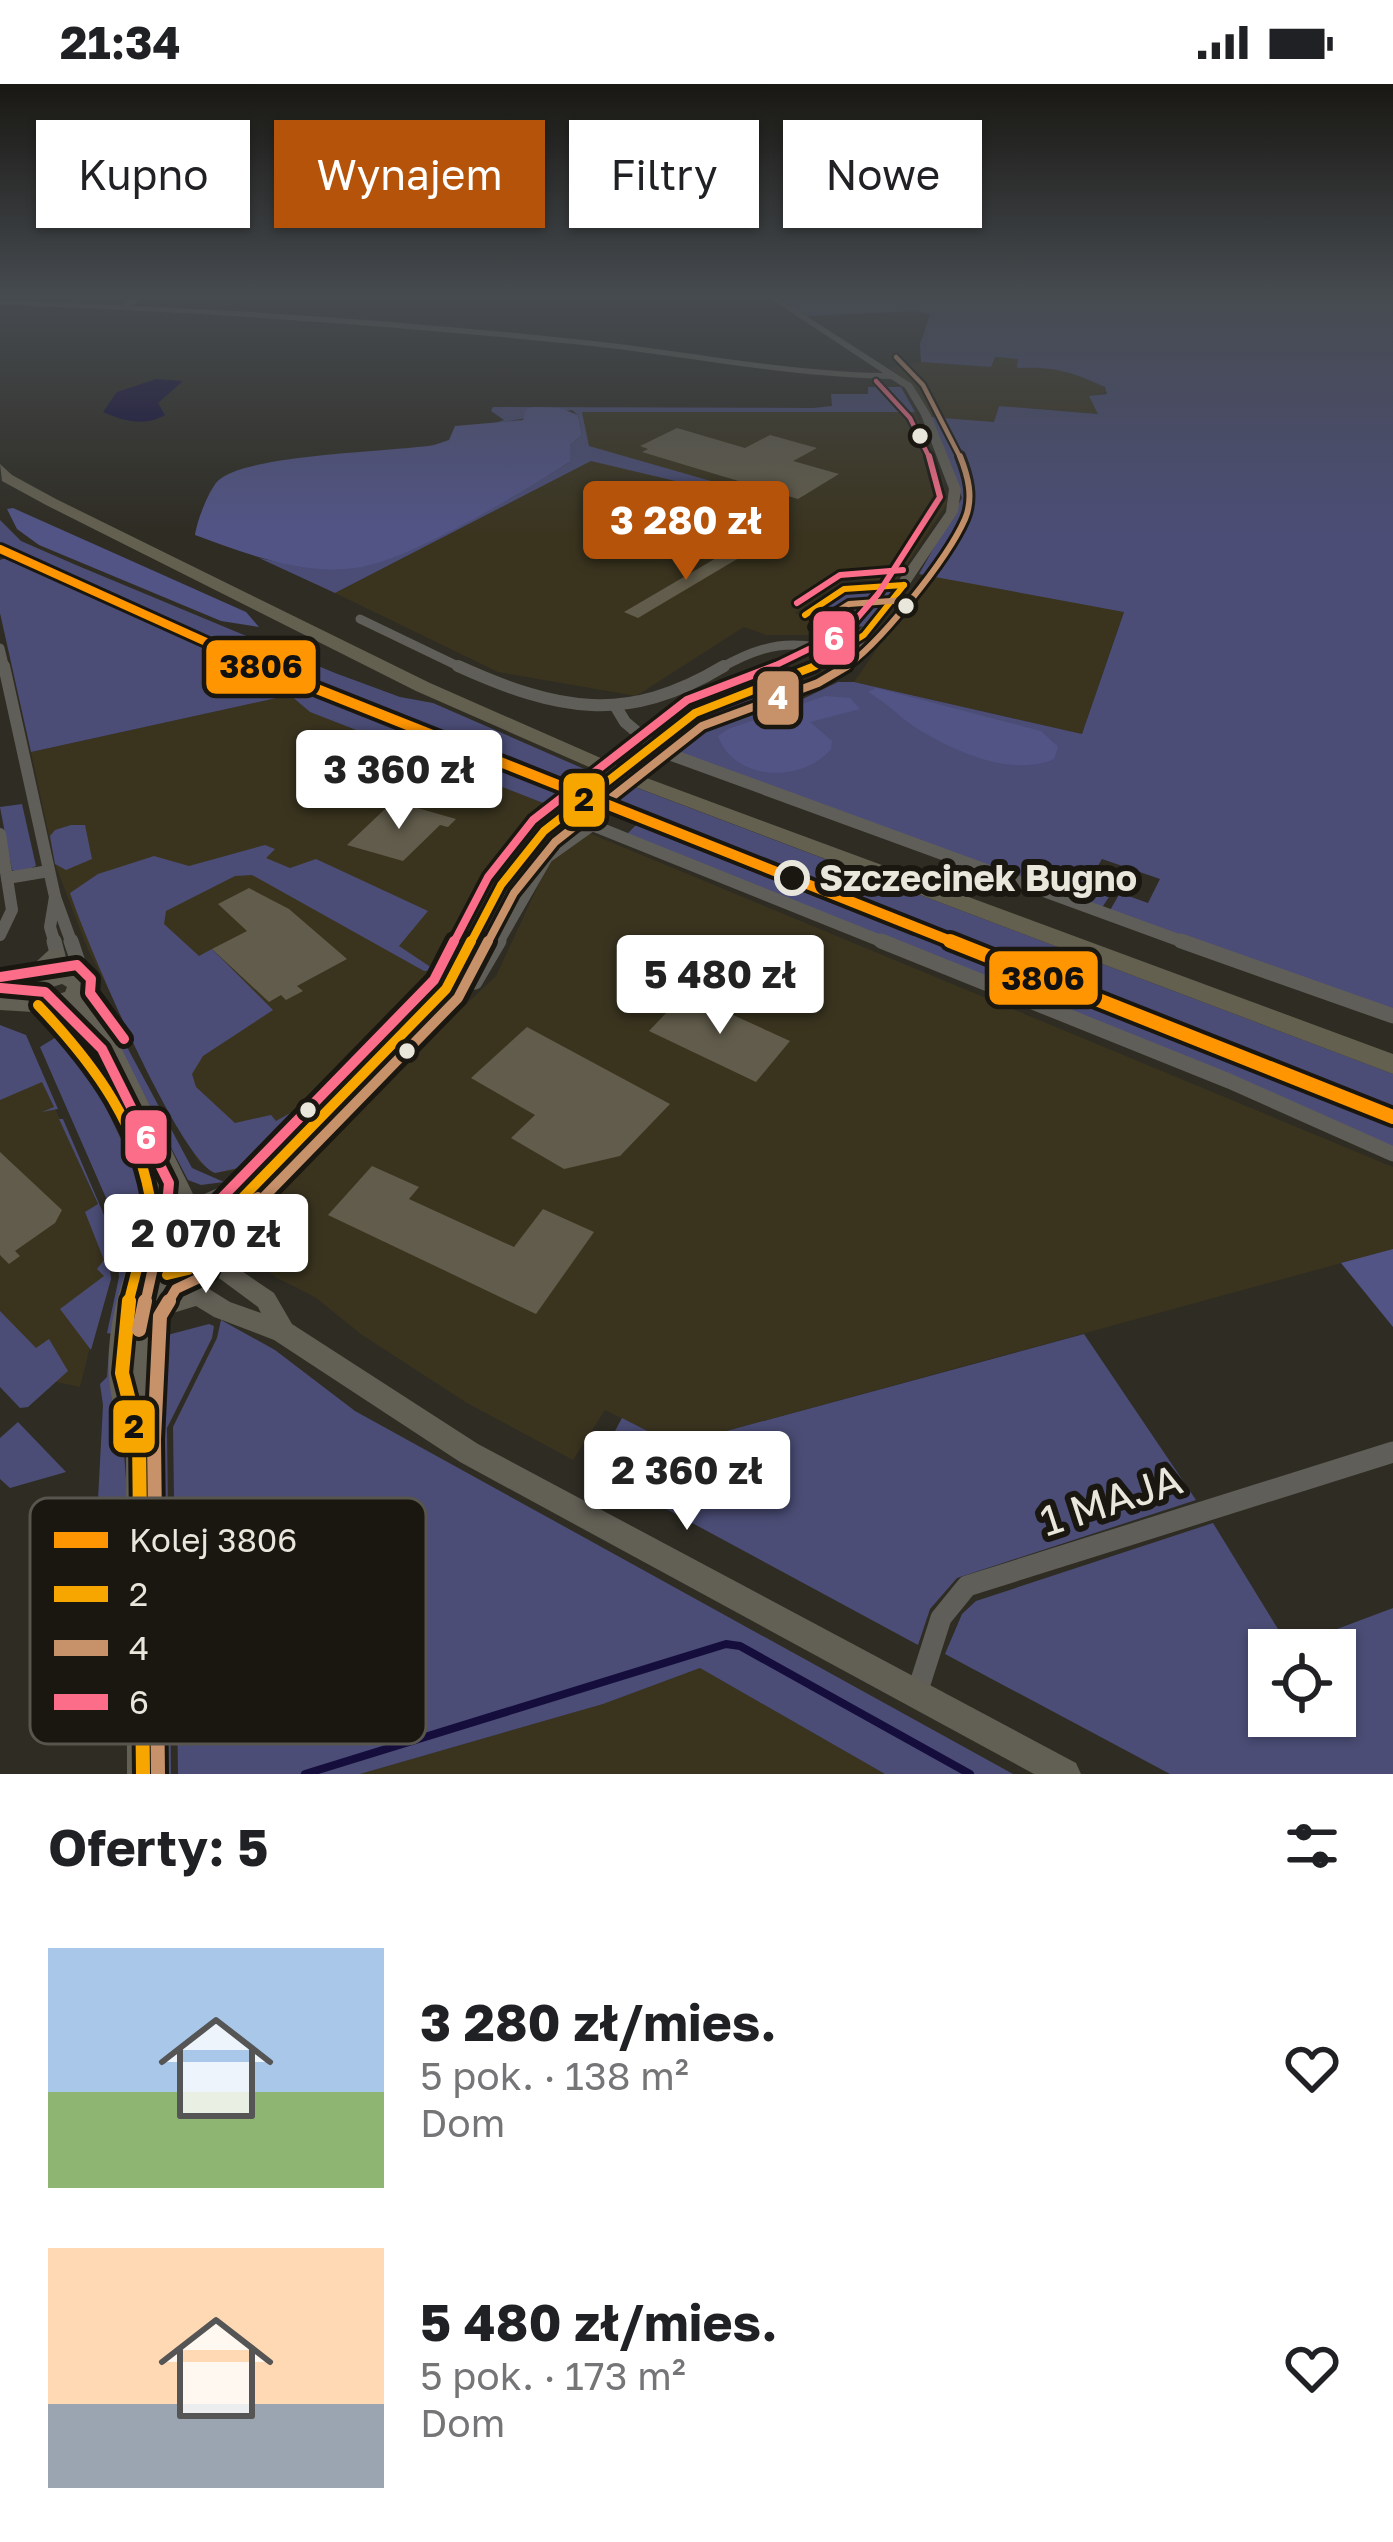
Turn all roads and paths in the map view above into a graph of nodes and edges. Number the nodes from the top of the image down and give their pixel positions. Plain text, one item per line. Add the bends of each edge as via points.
1 (877, 376) edge
2 (898, 376) joint
3 (2, 469) edge
4 (360, 619) dead end
5 (0, 648) edge
6 (841, 653) junction
7 (616, 707) junction
8 (0, 834) edge
9 (50, 871) junction
10 (7, 878) junction
11 (55, 897) junction
12 (0, 935) edge
13 (56, 954) junction
14 (453, 980) junction
15 (30, 990) edge
16 (75, 990) junction
17 (0, 1003) edge
18 (1393, 1016) edge
19 (1393, 1046) edge
20 (1393, 1064) edge
21 (1393, 1154) edge
22 (263, 1178) junction
23 (188, 1198) junction
24 (152, 1211) junction
25 (210, 1240) junction
26 (139, 1261) junction
27 (167, 1275) junction
28 (196, 1296) junction
29 (145, 1324) junction
30 (283, 1332) junction
31 (139, 1439) junction
32 (1393, 1452) edge
33 (140, 1498) edge
34 (917, 1694) junction
35 (143, 1744) edge
36 (143, 1774) edge
37 (1065, 1774) edge

1 - 2 street
2 - 6 street via 926,415 956,505 890,603
3 - 19 highway via 575,741
3 - 20 highway via 423,687 618,772
4 - 7 street via 541,701
5 - 9 street
6 - 7 street via 770,643 670,695
6 - 14 street via 716,702 580,802 514,865
7 - 18 street via 658,750
8 - 10 street
9 - 10 street
9 - 11 street
10 - 12 street via 11,913
11 - 13 street
11 - 16 street via 78,962
13 - 15 street
13 - 15 street via 60,964
14 - 21 street via 475,982 547,857 584,827 596,827
14 - 22 street
15 - 16 street via 56,1005
15 - 17 street
15 - 24 street via 97,1070 155,1188
16 - 23 street
22 - 23 street
22 - 25 street
23 - 24 street
23 - 25 street
24 - 26 street via 136,1231
25 - 27 street via 190,1270
25 - 30 street via 219,1268 266,1300
26 - 27 street
26 - 31 street via 124,1312 121,1380
27 - 28 street
27 - 29 street via 147,1304
28 - 29 street via 165,1305
28 - 30 street
29 - 31 street
30 - 34 street via 469,1453
31 - 33 street
32 - 34 street, 1 MAJA via 968,1586 941,1618
34 - 37 street
35 - 36 street

